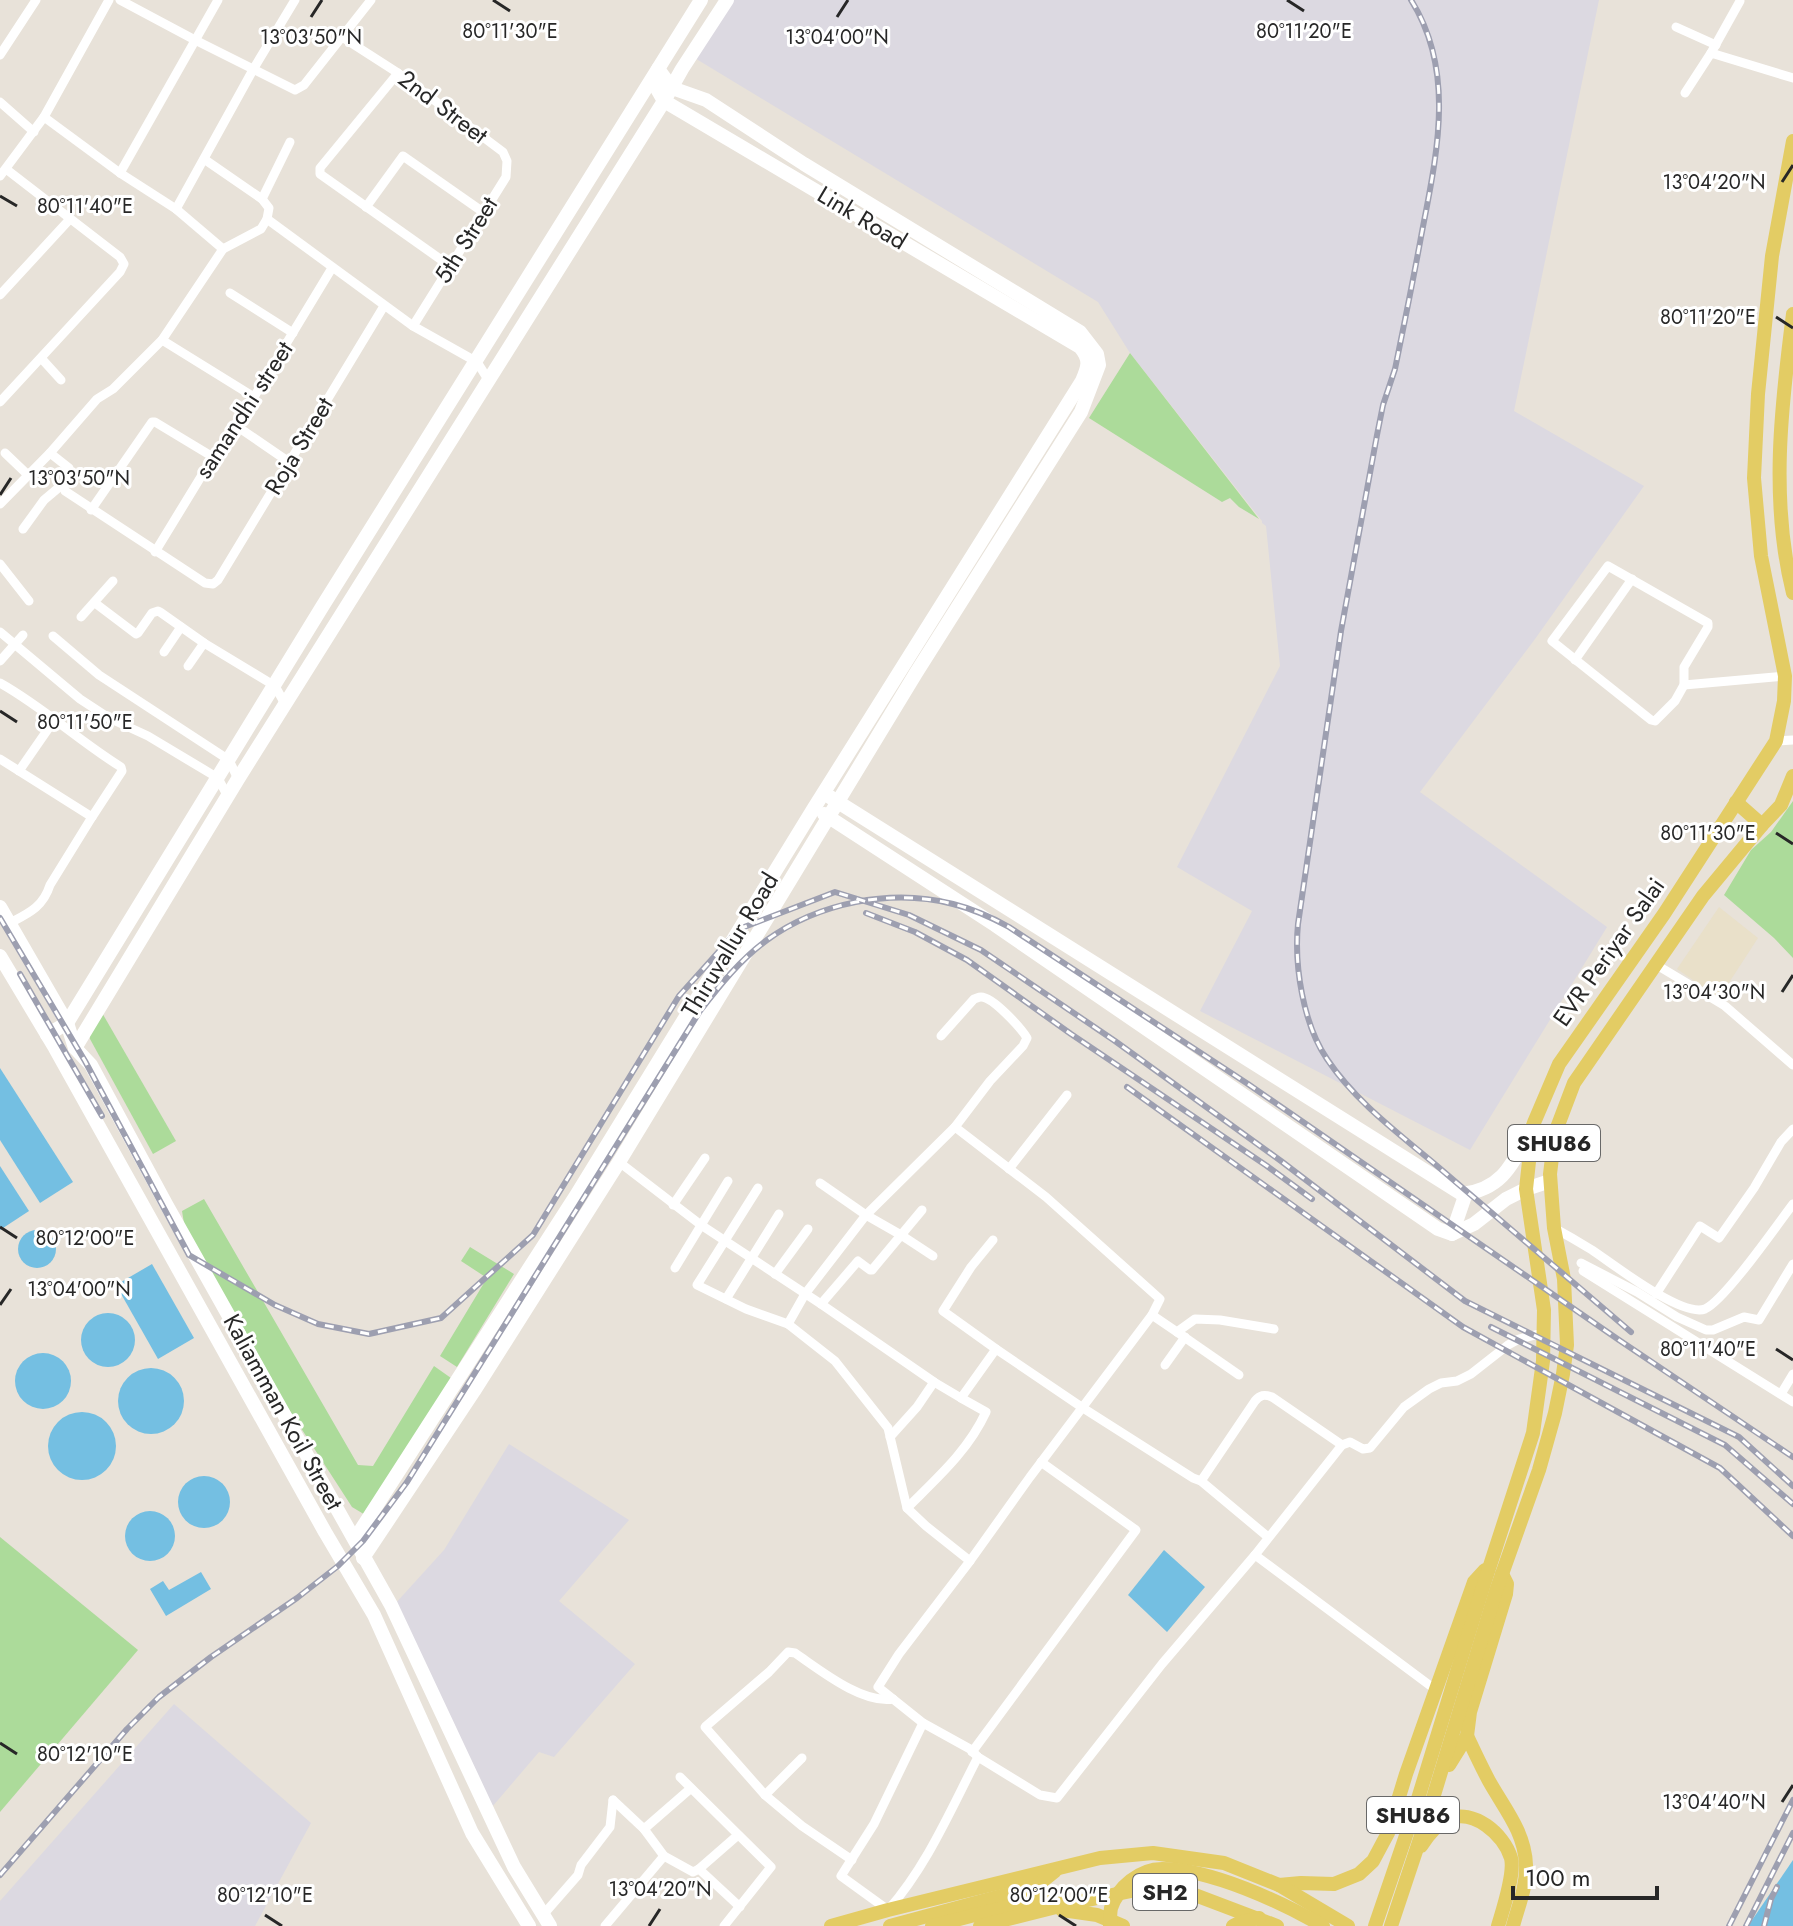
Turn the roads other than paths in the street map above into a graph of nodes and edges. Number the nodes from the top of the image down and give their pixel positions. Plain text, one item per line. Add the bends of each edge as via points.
1 (36, 0) edge
2 (109, 0) edge
3 (120, 0) edge
4 (218, 0) edge
5 (295, 0) edge
6 (371, 0) edge
7 (701, 0) edge
8 (727, 0) edge
9 (1740, 1) edge
10 (1676, 27) dead end
11 (342, 37) junction
12 (195, 40) junction
13 (1714, 49) junction
14 (0, 55) edge
15 (254, 68) junction
16 (398, 73) junction
17 (655, 75) junction
18 (1793, 78) edge
19 (1685, 93) dead end
20 (668, 94) junction
21 (0, 102) edge
22 (44, 117) junction
23 (34, 132) junction
24 (1793, 141) edge
25 (290, 142) dead end
26 (503, 152) joint
27 (204, 159) junction
28 (3, 172) edge
29 (120, 173) junction
30 (262, 199) junction
31 (366, 207) junction
32 (176, 209) junction
33 (483, 212) junction
34 (70, 219) junction
35 (267, 219) junction
36 (223, 249) junction
37 (450, 266) junction
38 (332, 268) junction
39 (230, 293) dead end
40 (0, 295) edge
41 (384, 306) junction
42 (1793, 314) edge
43 (413, 326) junction
44 (293, 333) junction
45 (162, 340) junction
46 (1080, 347) joint
47 (41, 358) junction
48 (477, 362) junction
49 (61, 380) dead end
50 (489, 381) junction
51 (254, 397) junction
52 (0, 402) edge
53 (235, 425) junction
54 (5, 453) dead end
55 (50, 453) junction
56 (213, 457) junction
57 (289, 462) junction
58 (28, 475) junction
59 (63, 484) junction
60 (0, 504) edge
61 (91, 510) junction
62 (23, 529) dead end
63 (155, 552) junction
64 (0, 564) edge
65 (1632, 579) junction
66 (113, 581) dead end
67 (1793, 593) edge
68 (29, 601) dead end
69 (95, 603) junction
70 (81, 617) dead end
71 (181, 627) junction
72 (0, 632) edge
73 (23, 635) dead end
74 (53, 636) dead end
75 (204, 643) junction
76 (14, 644) junction
77 (164, 652) dead end
78 (1575, 660) junction
79 (0, 661) edge
80 (188, 666) dead end
81 (1785, 676) junction
82 (0, 683) edge
83 (1684, 685) junction
84 (275, 686) junction
85 (285, 704) junction
86 (55, 719) junction
87 (1793, 740) edge
88 (1776, 741) junction
89 (0, 759) edge
90 (229, 760) junction
91 (19, 771) junction
92 (1793, 776) edge
93 (218, 778) junction
94 (238, 779) junction
95 (823, 793) junction
96 (228, 797) junction
97 (837, 802) junction
98 (1736, 802) junction
99 (814, 808) junction
100 (92, 817) junction
101 (829, 817) junction
102 (1762, 825) junction
103 (0, 907) edge
104 (10, 923) junction
105 (0, 956) edge
106 (1655, 964) junction
107 (67, 1023) junction
108 (47, 1035) junction
109 (941, 1036) dead end
110 (55, 1048) junction
111 (75, 1048) junction
112 (1793, 1065) edge
113 (1067, 1095) dead end
114 (1533, 1125) junction
115 (955, 1127) junction
116 (1793, 1129) edge
117 (705, 1158) dead end
118 (619, 1162) junction
119 (1009, 1169) junction
120 (728, 1181) dead end
121 (1550, 1181) junction
122 (820, 1183) dead end
123 (758, 1188) dead end
124 (1526, 1189) junction
125 (1466, 1193) junction
126 (1506, 1199) junction
127 (1793, 1204) edge
128 (673, 1205) junction
129 (922, 1210) dead end
130 (779, 1214) dead end
131 (866, 1215) junction
132 (1531, 1218) junction
133 (701, 1225) junction
134 (1554, 1228) junction
135 (808, 1229) dead end
136 (1452, 1234) junction
137 (901, 1235) junction
138 (724, 1240) junction
139 (993, 1240) dead end
140 (933, 1256) dead end
141 (750, 1257) junction
142 (1793, 1264) edge
143 (675, 1268) dead end
144 (775, 1274) junction
145 (805, 1294) junction
146 (1656, 1294) junction
147 (726, 1299) junction
148 (821, 1304) junction
149 (1152, 1315) junction
150 (788, 1324) junction
151 (1274, 1329) dead end
152 (1543, 1333) junction
153 (1181, 1335) junction
154 (996, 1349) junction
155 (1165, 1365) dead end
156 (1793, 1374) edge
157 (1239, 1375) dead end
158 (934, 1382) junction
159 (1781, 1394) junction
160 (961, 1398) junction
161 (1793, 1402) edge
162 (1083, 1408) junction
163 (890, 1437) junction
164 (1342, 1445) junction
165 (1041, 1462) junction
166 (1201, 1481) junction
167 (907, 1508) junction
168 (1268, 1537) junction
169 (355, 1539) junction
170 (1255, 1555) junction
171 (363, 1558) junction
172 (970, 1561) junction
173 (1496, 1568) junction
174 (1490, 1589) junction
175 (1436, 1690) junction
176 (893, 1699) junction
177 (923, 1723) junction
178 (1467, 1736) junction
179 (975, 1754) junction
180 (802, 1758) dead end
181 (1406, 1774) junction
182 (680, 1777) dead end
183 (690, 1789) junction
184 (765, 1795) junction
185 (644, 1829) junction
186 (738, 1835) junction
187 (664, 1856) junction
188 (1414, 1857) junction
189 (852, 1860) junction
190 (699, 1869) junction
191 (1057, 1869) junction
192 (1279, 1885) junction
193 (1033, 1894) junction
194 (740, 1907) junction
195 (1057, 1907) junction
196 (888, 1910) junction
197 (1259, 1918) junction
198 (547, 1920) edge
199 (1319, 1923) edge
200 (1237, 1924) edge
201 (529, 1926) edge
202 (605, 1926) edge
203 (724, 1926) edge
204 (831, 1926) edge
205 (890, 1926) edge
206 (932, 1926) edge
207 (980, 1926) edge
208 (1110, 1926) edge
209 (1123, 1926) edge
210 (1277, 1926) edge
211 (1348, 1926) edge
212 (1375, 1926) edge
213 (1391, 1926) edge
214 (1498, 1926) edge
215 (1513, 1926) edge

1 - 14 street
2 - 22 street
3 - 12 street
4 - 12 street
5 - 15 street
6 - 11 street
7 - 17 street
8 - 20 street
9 - 13 street
10 - 13 street
11 - 15 street via 295,90
11 - 16 street, 2nd Street
12 - 15 street
12 - 29 street
13 - 18 street
13 - 19 street
15 - 27 street
16 - 26 street, 2nd Street
16 - 31 street via 320,168 322,177
17 - 20 street
17 - 48 street
20 - 46 street, Link Road
20 - 50 street
20 - 97 street via 706,100 1080,332 1097,354 1099,365 1081,412
21 - 23 street
22 - 23 street
22 - 29 street
23 - 28 street
24 - 81 main road, EVR Periyar Salai / SHU86 via 1772,256 1754,478 1761,556
25 - 30 street
26 - 33 street, 5th Street via 506,177
27 - 30 street
27 - 32 street
28 - 34 street
29 - 32 street
30 - 35 street via 269,208
31 - 33 street via 403,156
31 - 37 street
32 - 36 street
33 - 37 street, 5th Street
34 - 40 street
34 - 47 street via 124,264
35 - 36 street via 261,229
35 - 38 street
36 - 45 street
37 - 43 street, 5th Street
38 - 41 street
38 - 44 street, samandhi street
39 - 44 street
41 - 43 street
41 - 57 street, Roja Street
42 - 67 main road via 1778,458
43 - 48 street
44 - 51 street, samandhi street
45 - 51 street
45 - 55 street via 97,399
46 - 95 street, Thiruvallur Road via 1089,362 1082,381
47 - 49 street
47 - 52 street
48 - 50 street
48 - 84 street
50 - 85 street
51 - 53 street, samandhi street
53 - 56 street, samandhi street
53 - 57 street
54 - 58 street
55 - 58 street
55 - 59 street via 69,468
56 - 61 street via 154,422
56 - 63 street, samandhi street
57 - 63 street, Roja Street via 213,584
58 - 60 street
59 - 61 street
59 - 62 street
61 - 63 street
64 - 68 street
65 - 78 street
65 - 78 street via 1608,566 1553,639
65 - 83 street via 1708,623 1684,667
66 - 69 street
69 - 70 street
69 - 71 street via 136,634 158,611
71 - 75 street
71 - 77 street
72 - 76 street
73 - 76 street
74 - 90 street via 99,675
75 - 80 street
75 - 84 street
76 - 79 street
76 - 93 street via 80,699
78 - 83 street via 1653,721 1672,706
81 - 83 street
81 - 88 main road, EVR Periyar Salai / SHU86
82 - 86 street
84 - 85 street
84 - 90 street
85 - 94 street
86 - 91 street
86 - 100 street via 121,768
87 - 88 street
88 - 98 main road, EVR Periyar Salai / SHU86
89 - 91 street
90 - 93 street
90 - 94 street
91 - 100 street
92 - 102 main road, EVR Periyar Salai / SHU86 via 1781,805
93 - 96 street
93 - 107 street
94 - 96 street
95 - 97 street
95 - 99 street, Thiruvallur Road
96 - 111 street
97 - 101 street
97 - 125 street
98 - 102 main road
98 - 114 main road, EVR Periyar Salai / SHU86 via 1559,1064
99 - 101 street
99 - 169 street, Thiruvallur Road via 584,1184
100 - 104 street via 35,910
101 - 118 street
101 - 136 street
102 - 106 main road, EVR Periyar Salai / SHU86
103 - 104 street, Kaliamman Koil Street
104 - 107 street, Kaliamman Koil Street
105 - 108 street, Kaliamman Koil Street
106 - 112 street via 1725,1006
106 - 121 main road, EVR Periyar Salai / SHU86 via 1574,1083 1555,1133
107 - 108 street
107 - 111 street, Kaliamman Koil Street
108 - 110 street, Kaliamman Koil Street
109 - 115 street via 981,997 1007,1014 1027,1038
110 - 111 street
110 - 201 street, Kaliamman Koil Street via 374,1615 472,1833
111 - 169 street, Kaliamman Koil Street via 91,1065
113 - 119 street
114 - 124 main road, EVR Periyar Salai / SHU86
114 - 125 street via 1508,1170 1490,1187
115 - 119 street
115 - 131 street
116 - 146 street via 1719,1238 1700,1226
117 - 128 street
118 - 128 street
118 - 171 street
119 - 149 street via 1160,1299
120 - 133 street
121 - 124 street
121 - 134 main road, EVR Periyar Salai / SHU86
122 - 131 street
123 - 138 street
124 - 126 street
124 - 132 main road, EVR Periyar Salai / SHU86
125 - 136 street
126 - 132 street
126 - 136 street
127 - 146 street via 1708,1308 1696,1311
128 - 133 street
129 - 137 street
130 - 141 street
131 - 137 street
131 - 145 street
132 - 152 main road, EVR Periyar Salai / SHU86
133 - 138 street
133 - 143 street
134 - 146 street
134 - 173 main road, EVR Periyar Salai / SHU86 via 1564,1279 1563,1374 1539,1470
135 - 144 street
137 - 140 street
137 - 148 street via 872,1270 858,1261
138 - 141 street
138 - 147 street via 697,1285
139 - 154 street via 943,1311
141 - 144 street
141 - 147 street
142 - 159 street via 1759,1320 1744,1317 1713,1330 1582,1267
144 - 145 street
145 - 148 street
145 - 150 street
147 - 150 street
148 - 158 street
149 - 153 street
149 - 162 street
150 - 163 street via 835,1361
151 - 153 street via 1195,1319
152 - 164 street via 1519,1339 1471,1374 1429,1389 1404,1407 1370,1448
152 - 173 main road, EVR Periyar Salai / SHU86 via 1533,1433
153 - 155 street
153 - 157 street
154 - 160 street
154 - 162 street
156 - 159 street
158 - 160 street
158 - 163 street
159 - 161 street
160 - 167 street via 986,1412 960,1455
162 - 165 street
162 - 166 street
163 - 167 street
164 - 166 street via 1272,1397 1259,1396
164 - 168 street
165 - 172 street
165 - 179 street via 1136,1530
166 - 168 street
167 - 172 street
168 - 170 street
169 - 171 street, Kaliamman Koil Street
170 - 175 street
170 - 179 street via 1057,1798 1040,1795
171 - 198 street, Kaliamman Koil Street via 391,1605 514,1867
172 - 176 street via 878,1687
173 - 174 main road, SHU86
173 - 175 main road via 1474,1582
173 - 178 main road via 1507,1584 1506,1594
174 - 188 main road, SHU86
174 - 212 main road, SHU86
175 - 181 main road
176 - 177 street
176 - 184 street via 872,1698 788,1652 705,1727
177 - 179 street
177 - 189 street
178 - 181 main road via 1443,1774
178 - 215 main road via 1523,1845 1525,1882
179 - 196 street via 938,1833
180 - 184 street
181 - 192 main road via 1388,1833 1359,1874 1334,1884
182 - 183 street
183 - 185 street
183 - 186 street
184 - 189 street
185 - 187 street
185 - 198 street via 613,1800 610,1827
186 - 190 street
186 - 194 street via 771,1867
187 - 190 street via 693,1872
187 - 202 street
188 - 213 main road, SHU86
188 - 214 main road via 1448,1819 1463,1816 1492,1830 1503,1841 1512,1869
189 - 196 street via 841,1876
190 - 194 street
191 - 192 main road, SH2 via 1153,1853 1224,1863
191 - 193 main road
191 - 196 main road, SH2
192 - 211 main road, SH2
193 - 195 main road
193 - 205 main road
193 - 206 main road
194 - 203 street
195 - 197 main road, SH2 via 1136,1890 1195,1895
195 - 207 main road, SH2
195 - 209 main road
196 - 204 main road, SH2
197 - 200 main road
197 - 210 main road, SH2
199 - 208 main road via 1233,1884 1160,1869 1137,1875 1122,1890 1111,1908

